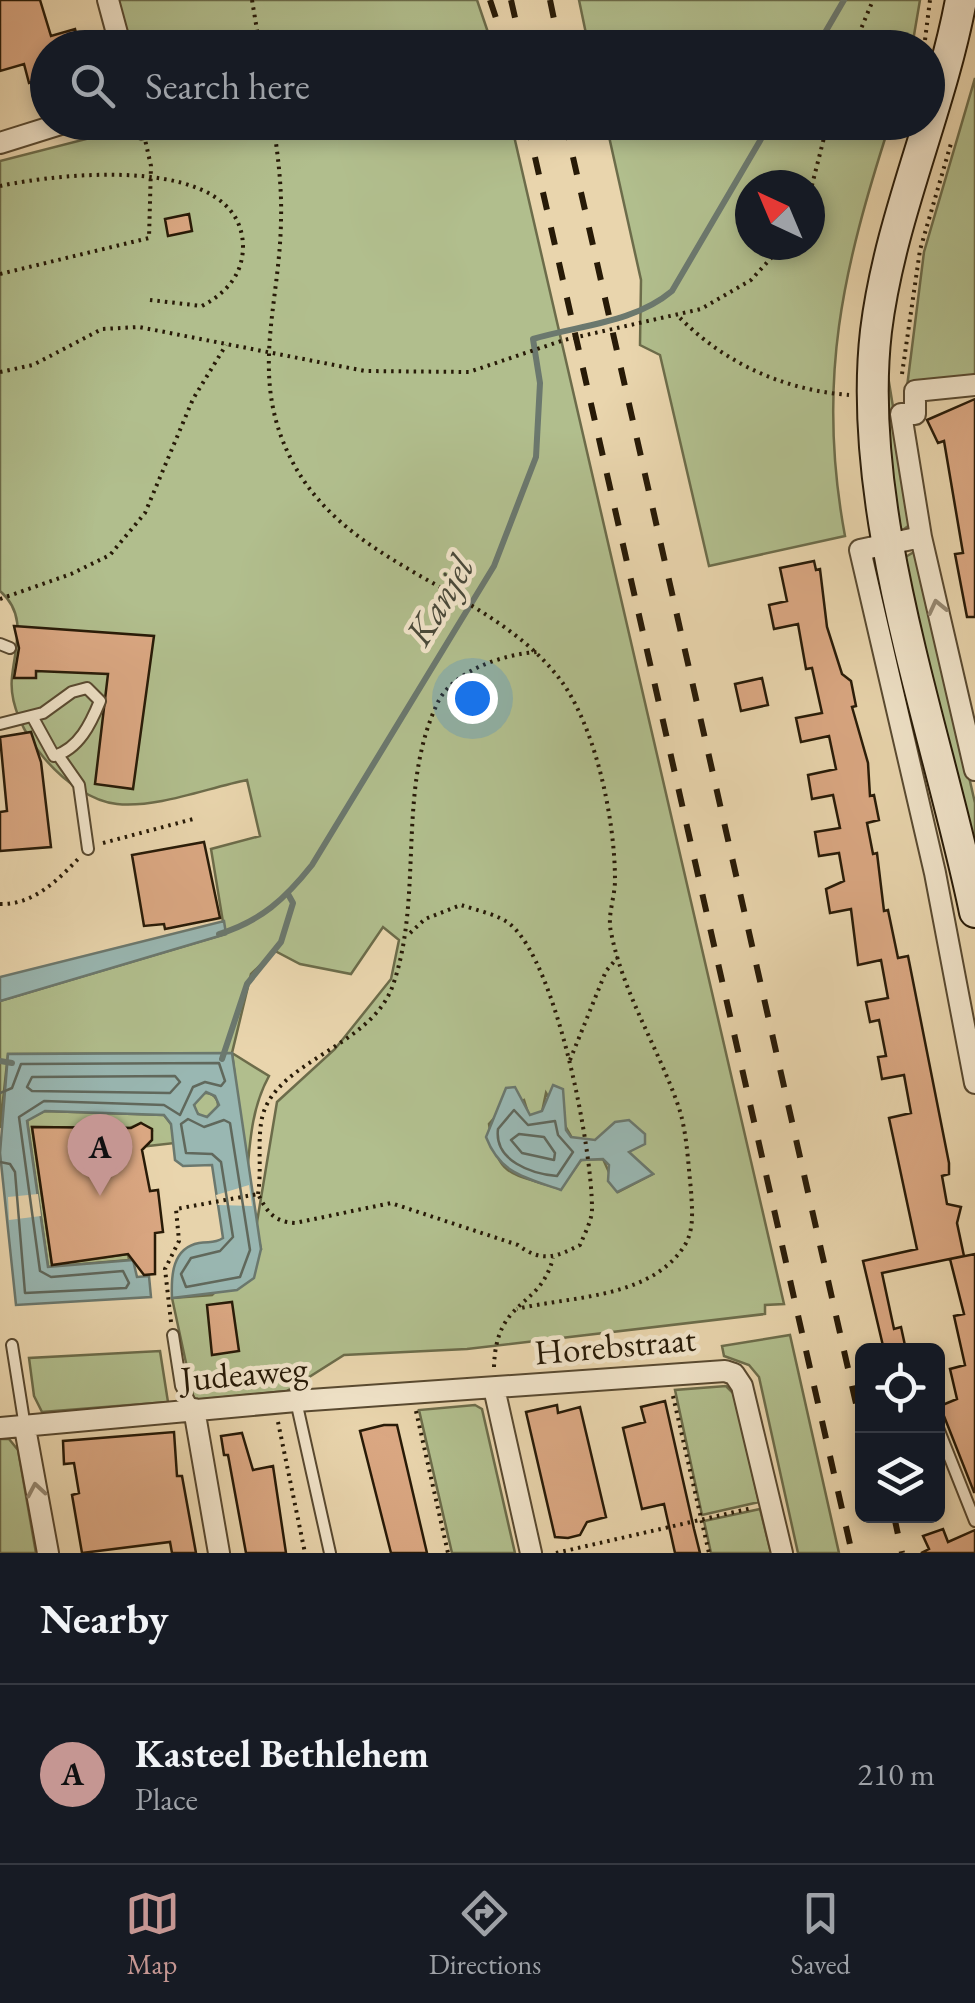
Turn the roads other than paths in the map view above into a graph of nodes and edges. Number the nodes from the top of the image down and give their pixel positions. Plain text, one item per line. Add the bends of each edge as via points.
1 (108, 0) edge
2 (944, 0) edge
3 (960, 0) edge
4 (116, 30) edge
5 (938, 30) edge
6 (945, 33) edge
7 (30, 134) edge
8 (915, 140) edge
9 (0, 143) edge
10 (975, 385) edge
11 (920, 536) junction
12 (889, 544) junction
13 (32, 716) junction
14 (0, 724) edge
15 (58, 754) junction
16 (975, 770) edge
17 (88, 849) dead end
18 (970, 868) edge
19 (975, 912) edge
20 (975, 1083) edge
21 (173, 1335) road end
22 (12, 1345) dead end
23 (494, 1388) junction
24 (296, 1401) junction
25 (194, 1409) junction
26 (0, 1428) edge
27 (25, 1428) junction
28 (940, 1433) edge
29 (975, 1521) edge
30 (48, 1553) edge
31 (219, 1553) edge
32 (330, 1553) edge
33 (531, 1553) edge
34 (782, 1553) edge

1 - 4 street
2 - 5 street
3 - 6 street
7 - 9 street
8 - 12 street via 876,334 875,436
10 - 11 street via 916,392 916,414 900,414
11 - 12 street
16 -> 11 street
12 - 18 street
12 - 20 street via 860,550
13 - 14 lane
13 - 15 lane
13 - 15 lane via 87,688 100,700 90,725
15 - 17 lane via 79,785
18 - 19 street
21 - 25 lane via 180,1386
22 - 27 lane
23 - 24 street, Judeaweg
23 - 33 street
23 - 34 street, Horebstraat via 717,1370 739,1380
24 - 25 street, Judeaweg
24 - 32 lane
25 - 27 street, Judeaweg
25 - 31 street
26 - 27 street, Judeaweg
30 -> 27 street
28 - 29 lane

